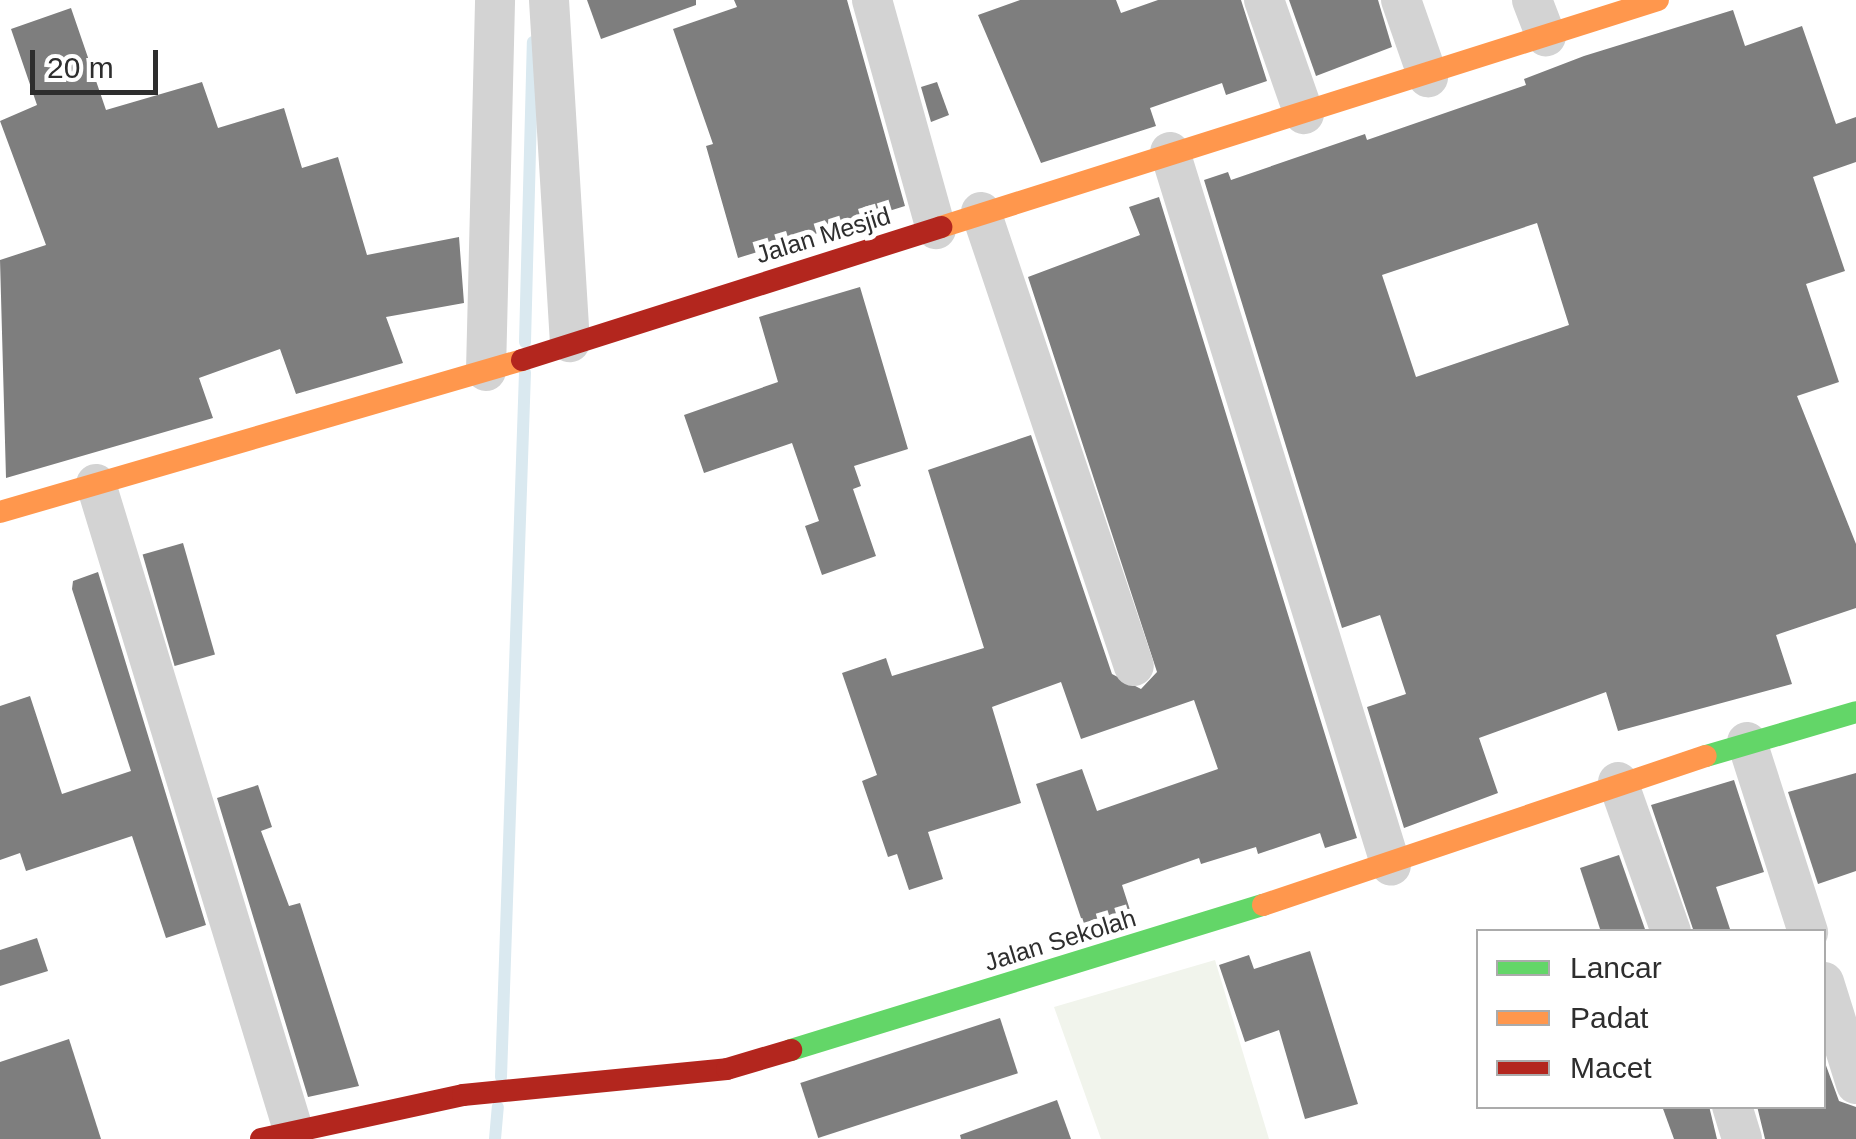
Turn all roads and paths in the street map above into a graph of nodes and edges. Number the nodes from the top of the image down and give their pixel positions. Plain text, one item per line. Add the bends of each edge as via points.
1 (495, 0) edge
2 (549, 0) edge
3 (872, 0) edge
4 (1264, 0) edge
5 (1402, 0) edge
6 (1658, 0) edge
7 (1539, 18) edge
8 (1428, 77) junction
9 (1304, 114) junction
10 (1170, 152) junction
11 (981, 212) junction
12 (936, 228) junction
13 (560, 345) junction
14 (495, 367) junction
15 (96, 484) junction
16 (0, 512) edge
17 (1134, 666) dead end
18 (1856, 712) edge
19 (1747, 742) junction
20 (1618, 782) junction
21 (1391, 866) junction
22 (1670, 929) edge
23 (1807, 929) edge
24 (1826, 988) edge
25 (1856, 1084) edge
26 (1733, 1109) edge
27 (276, 1134) edge
28 (1742, 1139) edge

1 - 14 street
2 - 13 street
3 - 12 street
4 - 9 street
5 - 8 street
6 - 7 street, Jalan Mesjid
7 - 8 street, Jalan Mesjid
8 - 9 street, Jalan Mesjid
9 - 10 street, Jalan Mesjid
10 - 11 street, Jalan Mesjid
10 - 21 street
11 - 12 street, Jalan Mesjid
11 - 17 street
12 - 13 street, Jalan Mesjid
13 - 14 street, Jalan Mesjid
14 - 15 street, Jalan Mesjid
15 - 16 street, Jalan Mesjid
15 - 27 street
18 - 19 street, Jalan Sekolah
19 - 20 street, Jalan Sekolah
19 - 23 street
20 - 21 street, Jalan Sekolah
20 - 22 street
21 - 27 street, Jalan Sekolah via 727,1069 585,1088 462,1095
24 - 25 street
26 - 28 street

